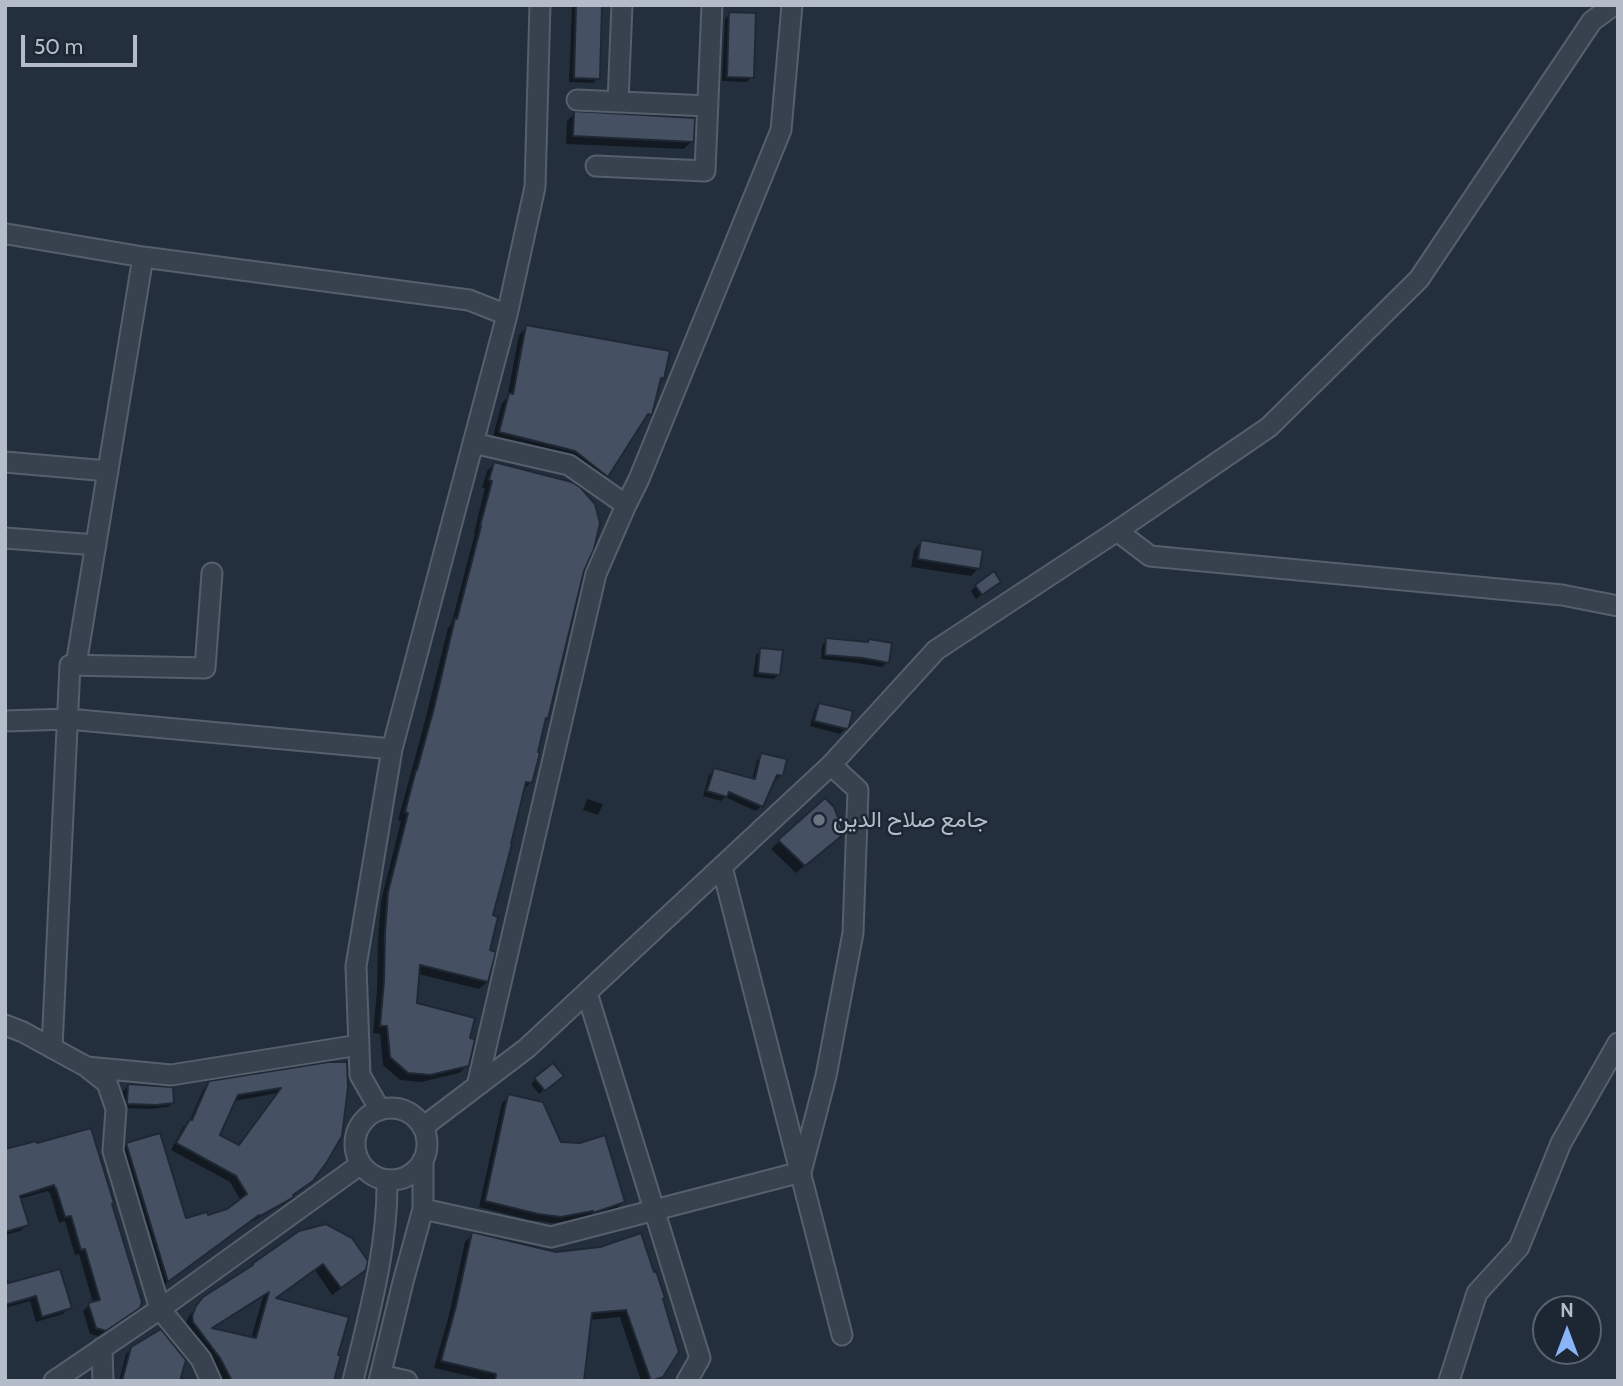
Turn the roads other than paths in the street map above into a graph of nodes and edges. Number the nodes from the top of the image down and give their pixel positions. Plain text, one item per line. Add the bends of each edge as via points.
1 (540, 5) edge
2 (622, 5) edge
3 (712, 5) edge
4 (792, 5) edge
5 (1614, 5) edge
6 (577, 100) dead end
7 (618, 102) junction
8 (708, 106) junction
9 (596, 166) dead end
10 (7, 234) edge
11 (143, 257) junction
12 (507, 315) junction
13 (473, 443) junction
14 (5, 462) edge
15 (108, 471) junction
16 (626, 505) junction
17 (1117, 531) junction
18 (5, 538) edge
19 (96, 545) junction
20 (212, 573) dead end
21 (1618, 606) edge
22 (76, 665) junction
23 (68, 719) junction
24 (5, 720) edge
25 (392, 750) junction
26 (831, 765) junction
27 (722, 867) junction
28 (587, 993) junction
29 (5, 1025) edge
30 (1618, 1043) edge
31 (359, 1045) junction
32 (52, 1048) junction
33 (87, 1067) junction
34 (477, 1086) junction
35 (380, 1110) junction
36 (423, 1127) junction
37 (423, 1161) junction
38 (361, 1164) junction
39 (801, 1172) junction
40 (387, 1180) junction
41 (424, 1209) junction
42 (654, 1210) junction
43 (160, 1309) junction
44 (842, 1335) dead end
45 (102, 1349) junction
46 (380, 1378) edge
47 (54, 1381) edge
48 (103, 1381) edge
49 (211, 1381) edge
50 (353, 1381) edge
51 (407, 1381) edge
52 (687, 1381) edge
53 (1450, 1381) edge

1 - 12 street via 535,187
2 - 7 street
3 - 8 street
4 - 16 street via 781,130
5 - 17 street via 1592,21 1419,279 1269,427
6 - 7 street
7 - 8 street
8 - 9 street via 705,171
10 - 11 street
11 - 12 street via 469,300
11 - 15 street
12 - 13 street
13 - 16 street via 569,465
13 - 25 street
14 - 15 street
15 - 19 street
16 - 34 street via 596,574
17 - 21 street via 1150,556 1562,595
17 - 26 street via 936,650
18 - 19 street
19 - 22 street
20 - 22 street via 205,668
22 - 23 street via 70,665
23 - 24 street
23 - 25 street
23 - 32 street
25 - 31 street via 356,966
26 - 27 street
26 - 39 street via 858,790 853,933 826,1076
27 - 28 street
27 - 39 street
28 - 34 street
28 - 42 street
29 - 32 street
30 - 53 street via 1560,1143 1519,1247 1477,1293
31 - 33 street via 171,1075
31 - 35 street via 360,1075
32 - 33 street
33 - 43 street via 107,1083 116,1109 113,1151
34 - 36 street
35 - 36 street via 404,1111
35 - 38 street via 357,1132 356,1154
36 - 37 street via 427,1150
37 - 40 street via 414,1172
37 - 41 street
38 - 40 street via 372,1175
38 - 43 street
39 - 42 street
39 - 44 street
40 - 50 street via 379,1275
41 - 42 street via 551,1237
41 - 46 street
42 - 52 street via 700,1357
43 - 45 street
43 - 49 street via 201,1359
45 - 47 street
45 - 48 street
46 - 51 street

